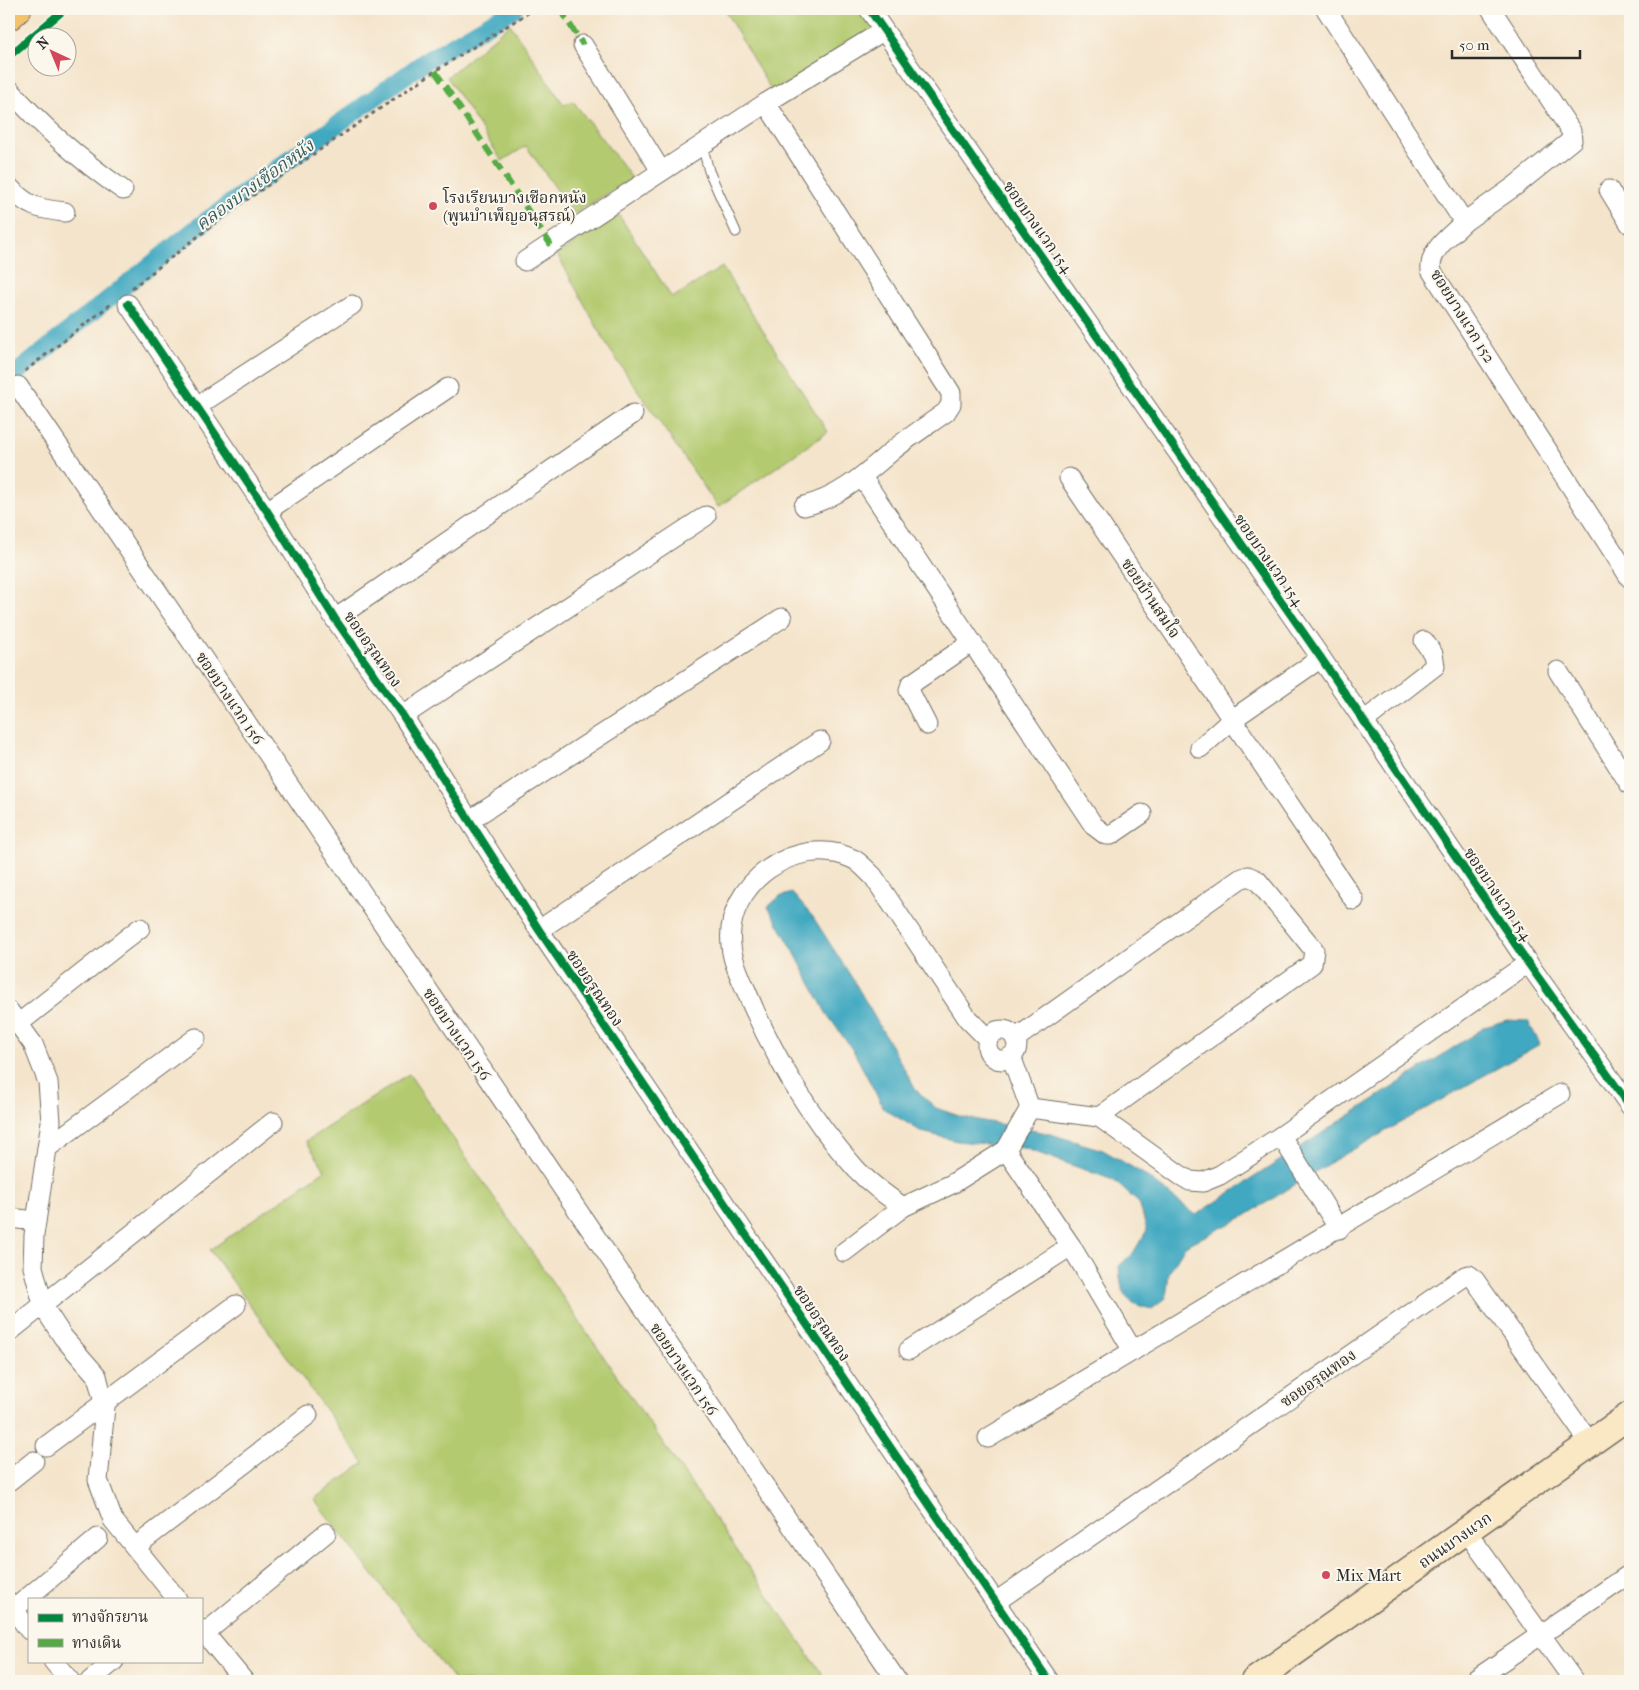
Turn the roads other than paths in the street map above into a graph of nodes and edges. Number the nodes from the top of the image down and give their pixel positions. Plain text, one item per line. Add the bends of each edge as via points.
1 (17, 9) edge
2 (869, 9) edge
3 (1326, 9) edge
4 (1491, 9) edge
5 (9, 16) edge
6 (883, 31) junction
7 (583, 45) dead end
8 (9, 89) edge
9 (766, 103) junction
10 (702, 145) junction
11 (662, 171) junction
12 (9, 187) edge
13 (123, 190) dead end
14 (1609, 190) dead end
15 (65, 212) dead end
16 (1464, 222) junction
17 (1630, 224) edge
18 (736, 232) dead end
19 (526, 261) dead end
20 (125, 298) road end
21 (352, 305) dead end
22 (21, 378) road end
23 (448, 388) dead end
24 (197, 406) junction
25 (633, 414) dead end
26 (862, 478) junction
27 (1069, 478) dead end
28 (804, 506) dead end
29 (266, 511) junction
30 (706, 516) dead end
31 (1630, 578) edge
32 (782, 618) dead end
33 (335, 619) junction
34 (1424, 641) dead end
35 (971, 643) junction
36 (1321, 658) junction
37 (1558, 671) dead end
38 (402, 716) junction
39 (1233, 719) junction
40 (1364, 721) junction
41 (927, 725) dead end
42 (820, 740) dead end
43 (1200, 748) dead end
44 (1630, 785) edge
45 (1142, 814) dead end
46 (470, 820) junction
47 (1354, 900) dead end
48 (140, 928) dead end
49 (539, 930) junction
50 (1528, 963) junction
51 (14, 1017) edge
52 (196, 1038) dead end
53 (1013, 1048) junction
54 (1560, 1094) dead end
55 (1630, 1106) edge
56 (1025, 1116) junction
57 (1099, 1117) junction
58 (273, 1122) dead end
59 (1286, 1143) junction
60 (47, 1148) junction
61 (1006, 1149) junction
62 (902, 1207) junction
63 (9, 1218) edge
64 (36, 1221) junction
65 (1339, 1229) junction
66 (1071, 1246) junction
67 (844, 1252) dead end
68 (43, 1305) junction
69 (236, 1305) dead end
70 (9, 1332) edge
71 (909, 1350) dead end
72 (1133, 1351) junction
73 (104, 1404) junction
74 (308, 1415) dead end
75 (1630, 1415) edge
76 (988, 1438) dead end
77 (1590, 1443) junction
78 (46, 1446) dead end
79 (34, 1461) dead end
80 (9, 1481) edge
81 (1467, 1532) junction
82 (326, 1533) dead end
83 (98, 1538) dead end
84 (135, 1547) junction
85 (1630, 1574) edge
86 (176, 1598) edge
87 (997, 1601) junction
88 (11, 1607) edge
89 (28, 1629) edge
90 (203, 1631) edge
91 (1542, 1633) junction
92 (54, 1662) edge
93 (113, 1662) edge
94 (70, 1681) edge
95 (90, 1681) edge
96 (244, 1681) edge
97 (897, 1681) edge
98 (1049, 1681) edge
99 (1254, 1681) edge
100 (1473, 1681) edge
101 (1574, 1681) edge

1 - 5 main road
2 - 6 street, ซอยบางแวก 154
3 - 16 street
4 - 16 street, ซอยบางแวก 152 via 1571,131 1572,140
6 - 9 street
6 - 36 street, ซอยบางแวก 154
7 - 11 street
8 - 13 street via 65,146
9 - 10 street
9 - 26 street via 951,393 952,404 946,412
10 - 11 street
10 - 18 lane via 709,171
11 - 19 street
12 - 15 street via 25,203 36,208
14 - 17 street
16 - 31 street, ซอยบางแวก 152 via 1433,254 1431,270
20 - 24 street, ซอยอรุณทอง
21 - 24 street
22 - 97 street, ซอยบางแวก 156
23 - 29 street
24 - 29 street, ซอยอรุณทอง
25 - 33 street
26 - 28 street via 820,502
26 - 35 street
27 - 39 street, ซอยบ้านสมใจ
29 - 33 street, ซอยอรุณทอง
30 - 38 street
32 - 46 street
33 - 38 street, ซอยอรุณทอง
34 - 40 street via 1433,654 1435,666
35 - 41 street via 911,684 909,690
35 - 45 street via 1094,826 1111,835
36 - 39 street
36 - 40 street, ซอยบางแวก 154
37 - 44 street
38 - 46 street, ซอยอรุณทอง
39 - 43 street
39 - 47 street, ซอยบ้านสมใจ
40 - 50 street, ซอยบางแวก 154
42 - 49 street
46 - 49 street, ซอยอรุณทอง
48 - 51 street
49 - 87 street, ซอยอรุณทอง
50 - 55 street, ซอยบางแวก 154
50 - 59 street
51 - 60 street via 33,1044 48,1082 51,1122
52 - 60 street
53 - 56 street
53 - 57 street via 1240,879 1248,876 1257,880 1314,950 1312,964
53 - 62 street via 1003,1060 994,1058 988,1050 988,1039 968,1018 873,876 854,859 817,851 784,860 751,884 739,900 730,932 731,946 734,962 758,1019 793,1084 832,1139 856,1169
54 - 65 street
56 - 57 street
56 - 61 street
57 - 59 street via 1190,1181 1203,1182
58 - 68 street
59 - 65 street
60 - 64 street
61 - 62 street via 952,1184
61 - 66 street
62 - 67 street
63 - 64 street
64 - 68 street via 33,1267
65 - 72 street
66 - 71 street
66 - 72 street
68 - 70 street
68 - 73 street via 63,1337 97,1376
69 - 73 street
72 - 76 street
73 - 78 street
73 - 84 street via 98,1480 112,1520
74 - 84 street
75 - 77 main road, ถนนบางแวก
77 - 81 main road, ถนนบางแวก
77 - 87 street, ซอยอรุณทอง via 1474,1279 1465,1276
79 - 80 street
81 - 91 street
81 - 99 main road, ถนนบางแวก
82 - 90 street
83 - 88 street
84 - 86 street
85 - 91 street
87 - 98 street, ซอยอรุณทอง
88 - 89 street
90 - 96 street
91 - 100 street
91 - 101 street
92 - 94 street
93 - 95 street

